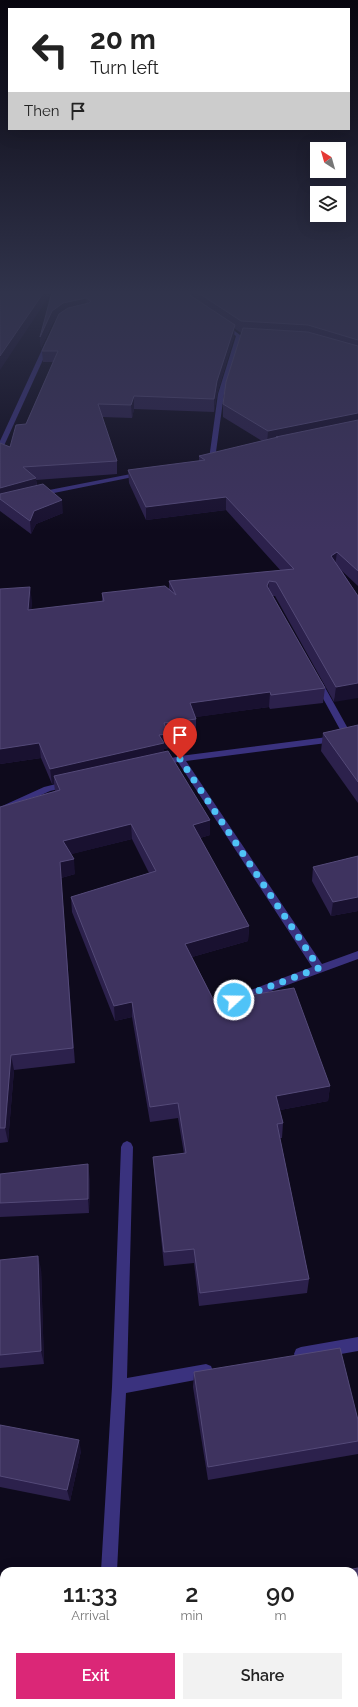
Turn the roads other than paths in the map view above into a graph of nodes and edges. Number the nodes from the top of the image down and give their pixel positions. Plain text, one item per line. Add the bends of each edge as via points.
1 (34, 372) edge
2 (227, 372) edge
3 (0, 448) edge
4 (220, 458) edge
5 (212, 459) junction
6 (204, 461) edge
7 (150, 472) edge
8 (33, 496) edge
9 (315, 677) edge
10 (353, 737) edge
11 (180, 759) junction
12 (156, 764) edge
13 (78, 782) edge
14 (0, 810) edge
15 (358, 955) edge
16 (319, 968) junction
17 (234, 1000) edge
18 (127, 1147) dead end
19 (358, 1344) edge
20 (291, 1356) edge
21 (221, 1369) edge
22 (119, 1387) junction
23 (109, 1567) edge

1 - 3 street
2 - 5 street via 220,394
4 - 5 street
5 - 6 street
7 - 8 street
9 - 10 street
10 - 11 street
11 - 12 street
11 - 16 street
13 - 14 street via 47,789
15 - 16 street
16 - 17 street
18 - 22 street
19 - 20 street
21 - 22 street
22 - 23 street

